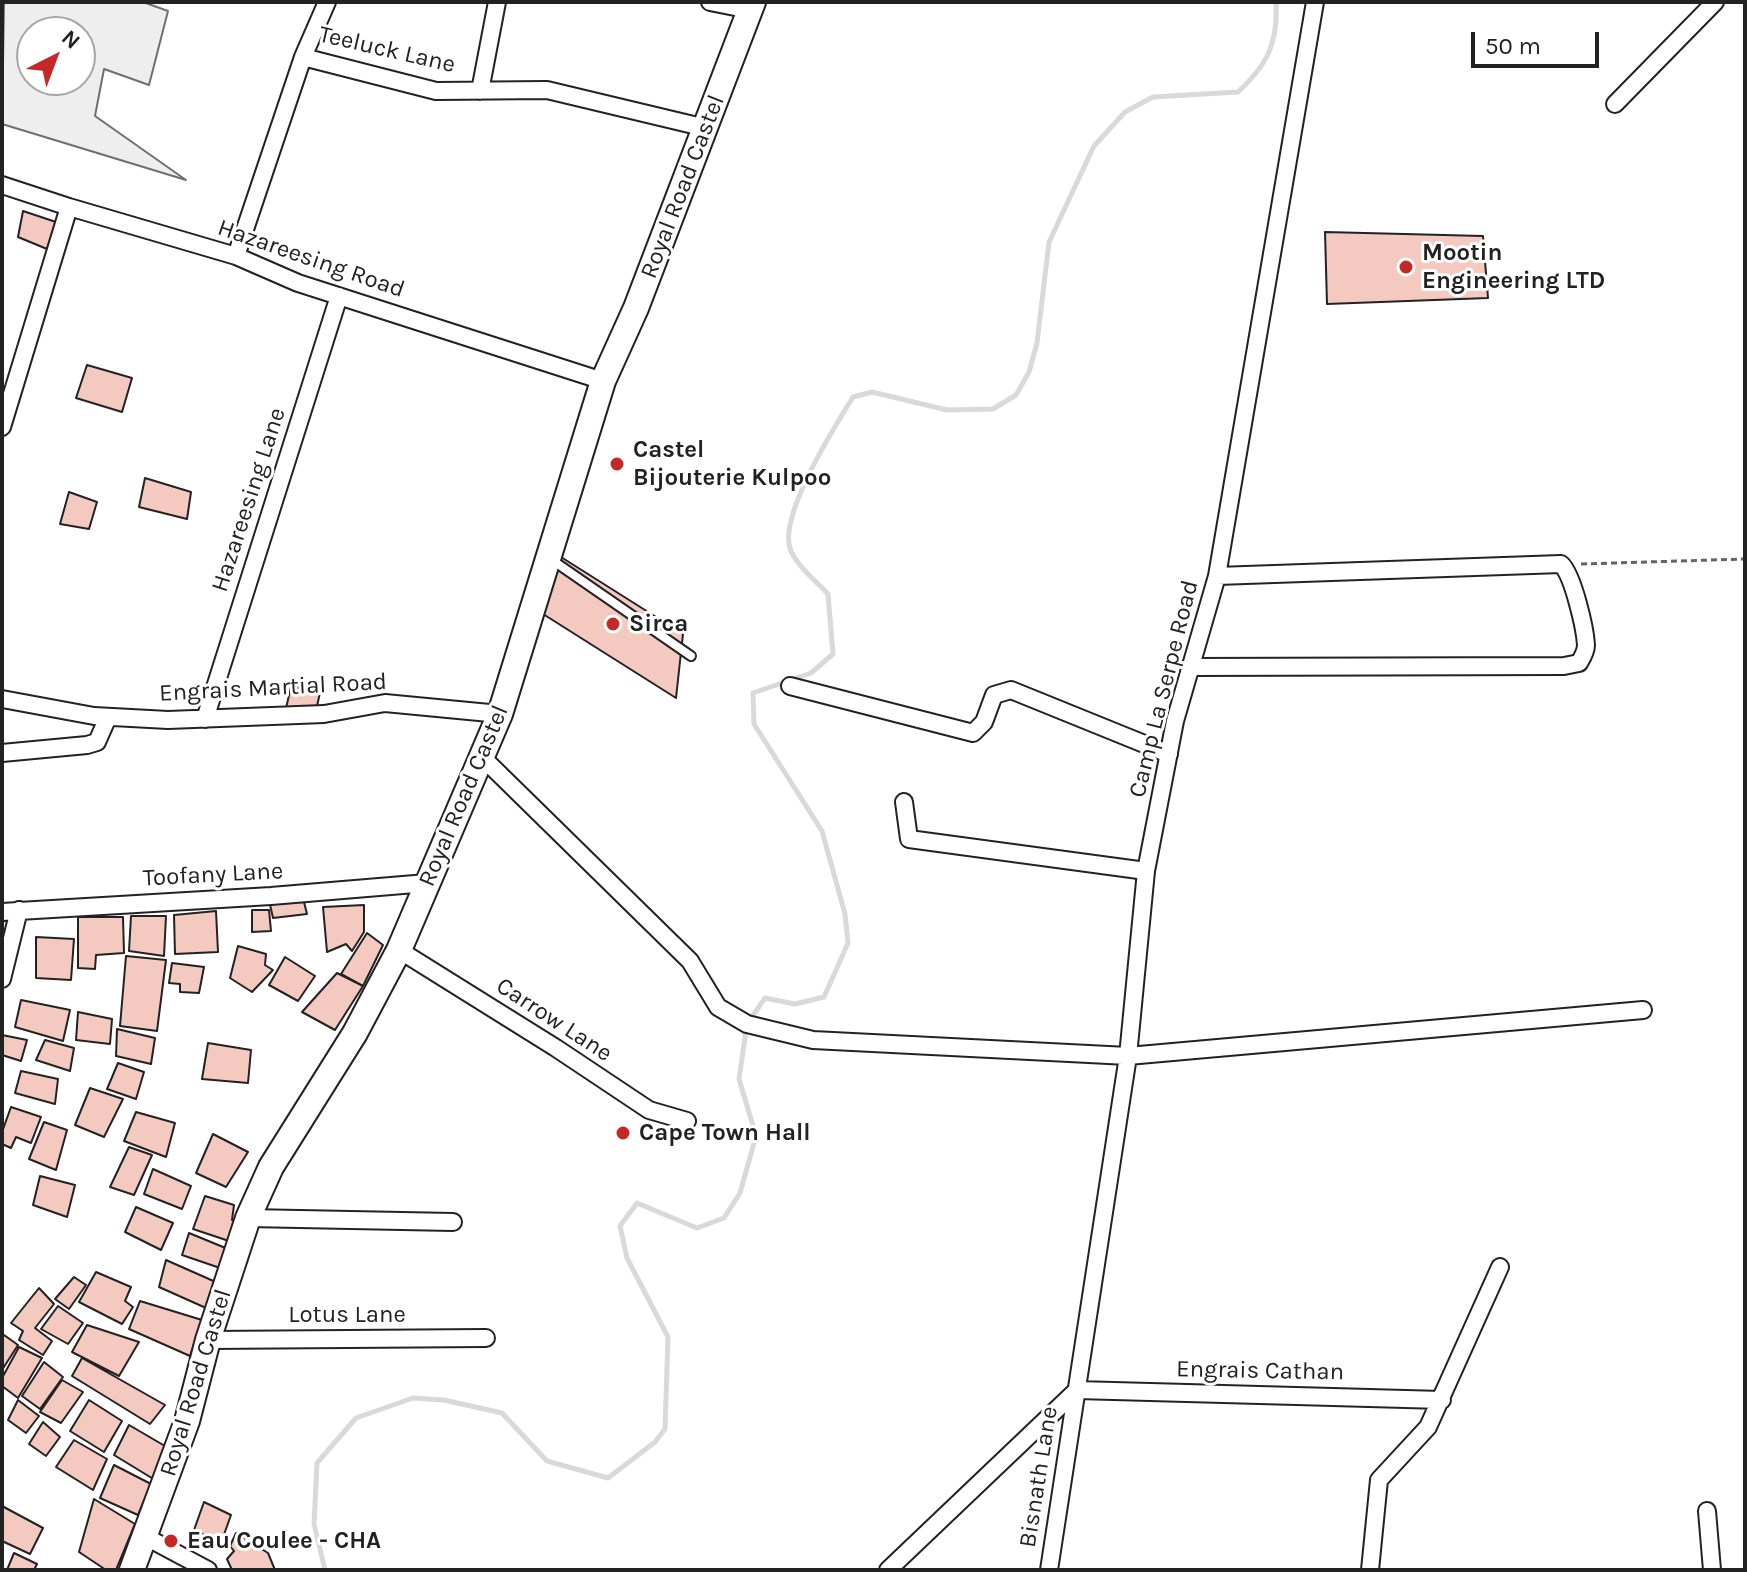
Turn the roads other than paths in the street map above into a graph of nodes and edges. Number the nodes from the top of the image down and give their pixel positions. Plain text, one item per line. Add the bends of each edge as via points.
1 (327, 2) edge
2 (497, 2) edge
3 (710, 2) edge
4 (1315, 2) edge
5 (1715, 2) edge
6 (752, 6) edge
7 (303, 57) junction
8 (480, 91) junction
9 (1615, 104) dead end
10 (706, 128) junction
11 (2, 185) edge
12 (69, 207) junction
13 (236, 256) junction
14 (339, 296) junction
15 (603, 381) junction
16 (6, 398) edge
17 (2, 427) edge
18 (548, 557) junction
19 (1217, 576) junction
20 (691, 656) dead end
21 (1189, 667) junction
22 (790, 686) dead end
23 (2, 699) edge
24 (500, 714) junction
25 (108, 717) junction
26 (205, 719) junction
27 (2, 753) edge
28 (1169, 754) junction
29 (483, 758) junction
30 (904, 802) dead end
31 (1146, 871) junction
32 (427, 883) junction
33 (19, 910) junction
34 (2, 912) edge
35 (399, 950) junction
36 (2, 979) edge
37 (1643, 1010) dead end
38 (1128, 1056) junction
39 (687, 1121) dead end
40 (248, 1218) junction
41 (453, 1222) dead end
42 (1500, 1267) dead end
43 (486, 1338) dead end
44 (208, 1340) junction
45 (1077, 1390) junction
46 (1442, 1400) junction
47 (1707, 1511) dead end
48 (146, 1537) junction
49 (132, 1570) edge
50 (208, 1570) edge
51 (888, 1570) edge
52 (1049, 1570) edge
53 (1370, 1570) edge
54 (1712, 1570) edge

1 - 7 street, Teeluck Lane
2 - 8 street
3 - 6 street
4 - 19 street, Camp La Serpe Road
5 - 9 street
6 - 10 main road, Royal Road Castel
7 - 8 street, Teeluck Lane via 436,91
7 - 13 street
8 - 10 street, Teeluck Lane via 547,90
10 - 15 main road, Royal Road Castel
11 - 12 street, Hazareesing Road
12 - 13 street, Hazareesing Road
12 - 16 street
13 - 14 street, Hazareesing Road
14 - 15 street, Hazareesing Road
14 - 26 street, Hazareesing Lane
15 - 18 main road, Royal Road Castel
16 - 17 street
18 - 20 lane
18 - 24 main road, Royal Road Castel
19 - 21 street, Camp La Serpe Road
19 - 21 street via 1561,564 1572,581 1586,647 1576,664
21 - 28 street, Camp La Serpe Road
22 - 28 street via 973,733 984,722 994,695 1011,690
23 - 25 street, Engrais Martial Road
24 - 26 street, Engrais Martial Road via 385,703 324,714
24 - 29 main road, Royal Road Castel
25 - 26 street, Engrais Martial Road
25 - 27 street via 97,742
28 - 31 street, Camp La Serpe Road
29 - 32 main road, Royal Road Castel
29 - 38 street via 690,961 718,1007 734,1018 813,1040
30 - 31 street via 909,839
31 - 38 street, Camp La Serpe Road
32 - 33 street, Toofany Lane
32 - 35 main road, Royal Road Castel
33 - 34 street, Toofany Lane
33 - 36 street
35 - 39 street, Carrow Lane via 649,1110
35 - 40 main road, Royal Road Castel via 355,1033 271,1167
37 - 38 street
38 - 45 street, Camp La Serpe Road
40 - 41 street
40 - 44 main road, Royal Road Castel
42 - 46 street
43 - 44 street, Lotus Lane
44 - 48 main road, Royal Road Castel via 187,1421
45 - 46 street, Engrais Cathan
45 - 51 street
45 - 52 street, Bisnath Lane
46 - 53 street via 1428,1427 1379,1480
47 - 54 street
48 - 49 main road, Royal Road Castel
48 - 50 street

